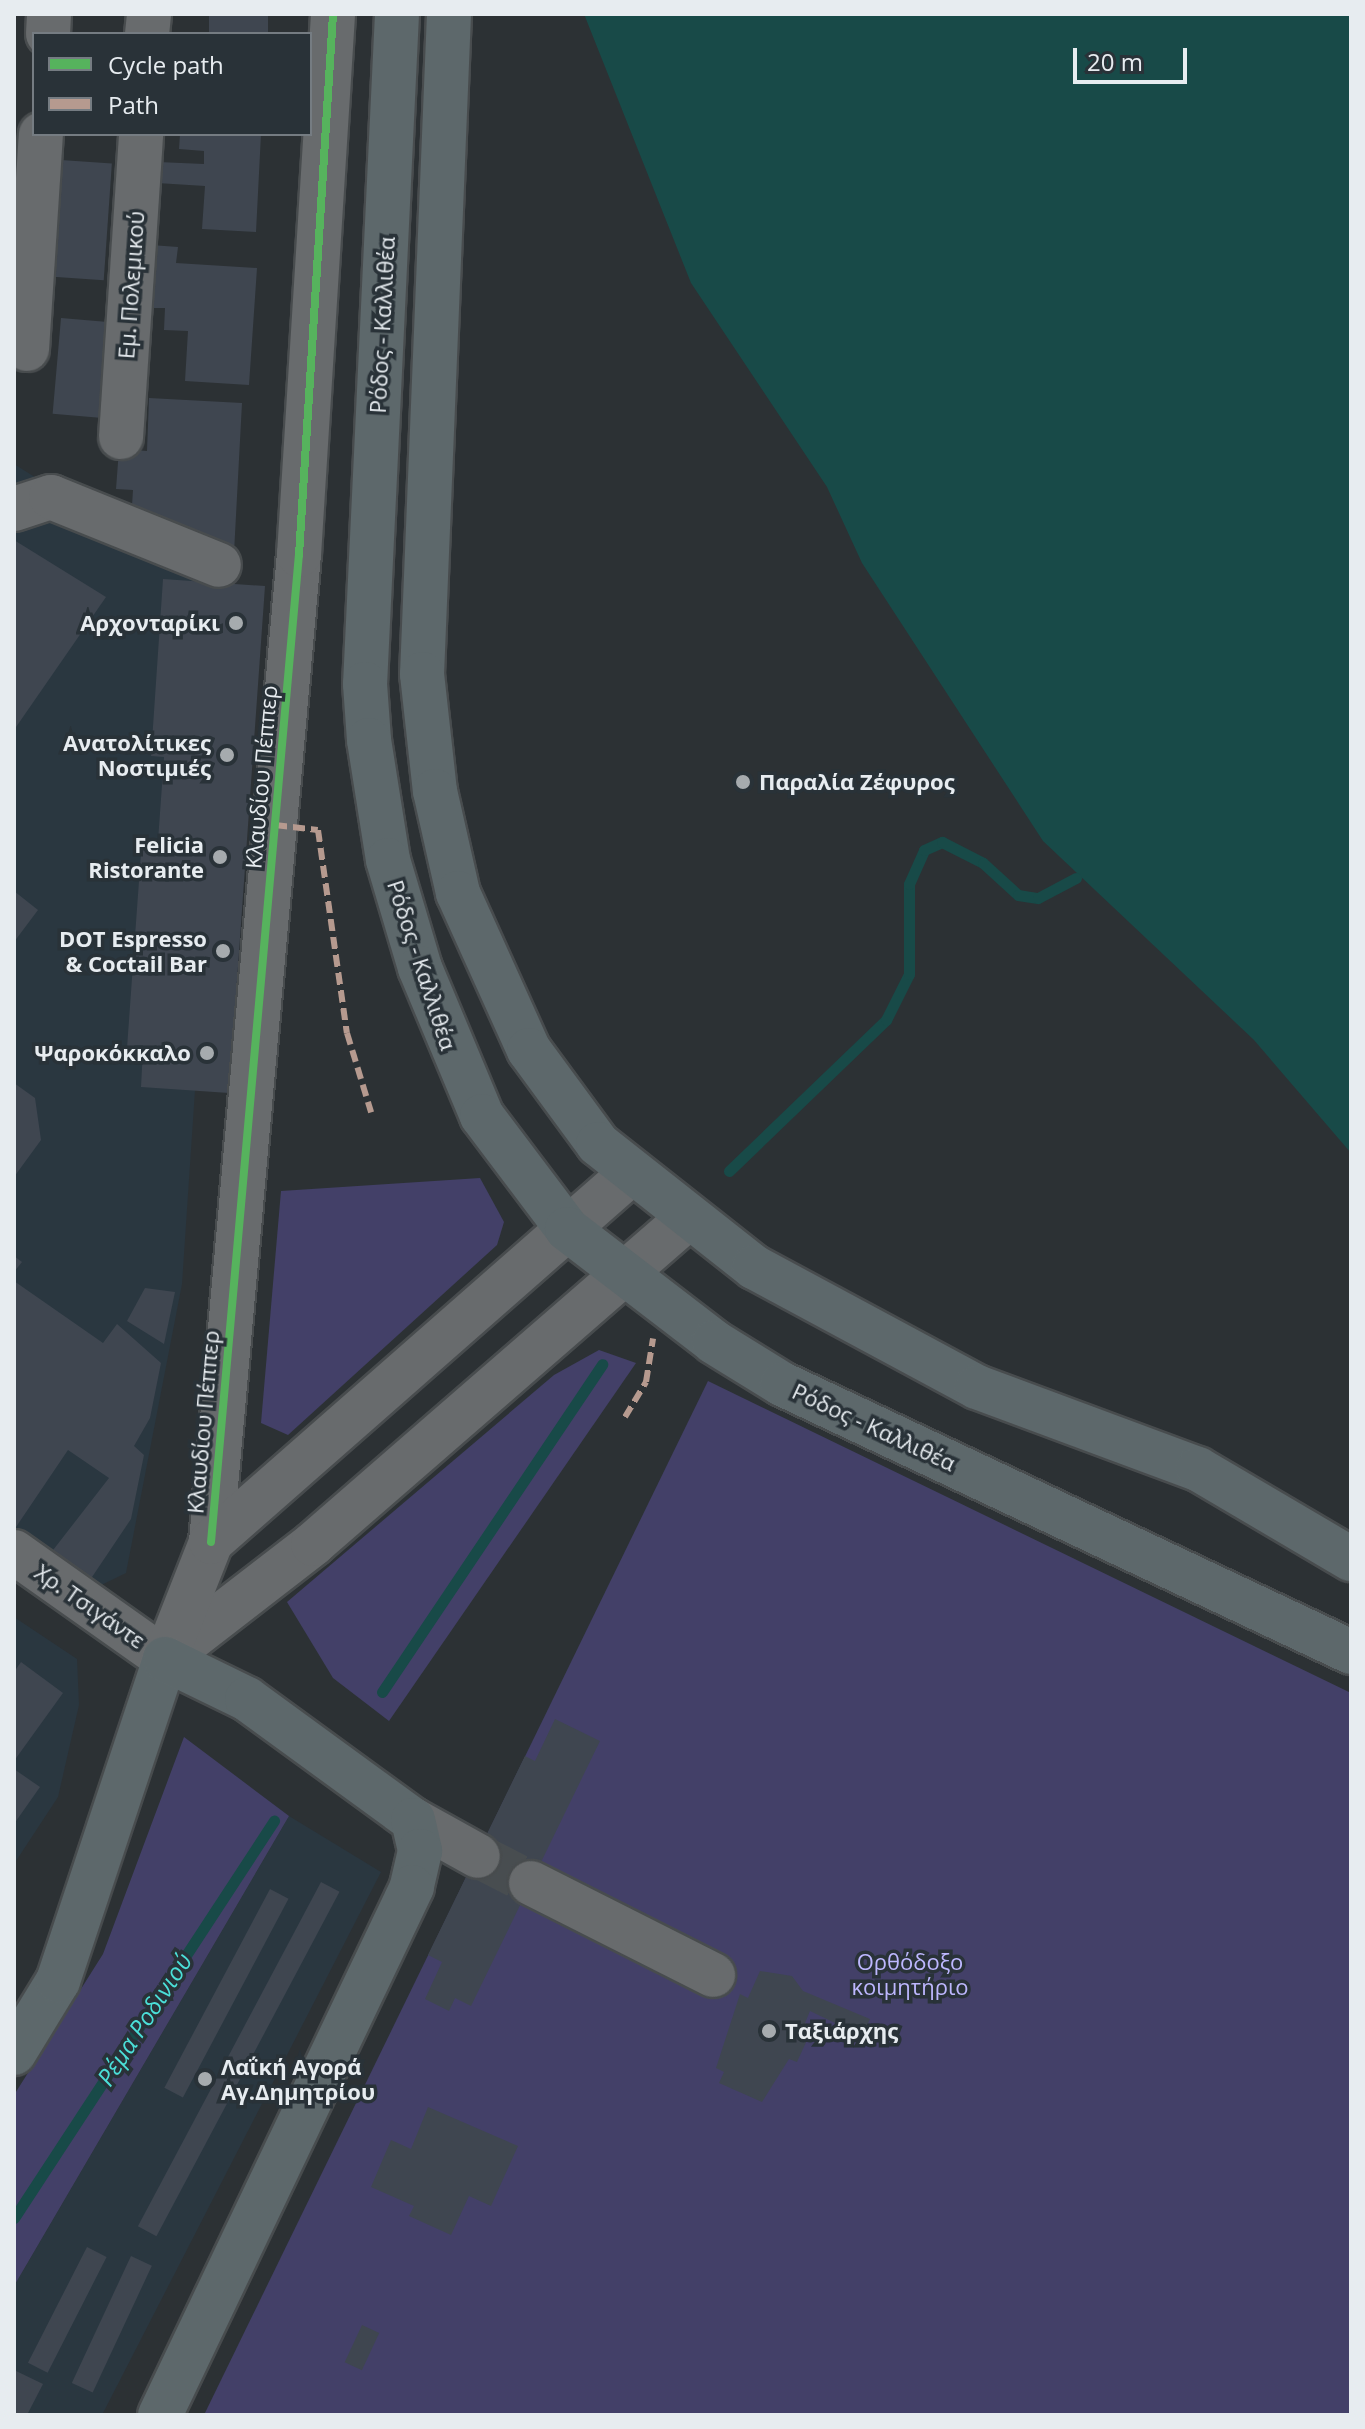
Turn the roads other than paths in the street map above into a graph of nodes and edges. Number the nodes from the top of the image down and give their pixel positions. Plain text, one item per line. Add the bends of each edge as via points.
1 (333, 14) edge
2 (397, 14) edge
3 (449, 14) edge
4 (41, 136) edge
5 (141, 136) edge
6 (27, 349) dead end
7 (121, 437) dead end
8 (14, 509) edge
9 (219, 565) dead end
10 (630, 1174) junction
11 (687, 1219) junction
12 (567, 1229) junction
13 (622, 1275) junction
14 (211, 1542) junction
15 (14, 1552) edge
16 (1351, 1559) edge
17 (1351, 1652) edge
18 (165, 1659) junction
19 (413, 1820) junction
20 (478, 1856) tunnel mouth
21 (531, 1883) tunnel mouth
22 (713, 1975) dead end
23 (14, 2053) edge
24 (160, 2415) edge

1 - 14 street, Κλαυδίου Πέππερ via 299,555
2 - 12 main road, Ρόδος - Καλλιθέα via 365,684 369,740 388,860 440,1029 482,1116
3 - 10 main road via 422,674 435,791 458,893 499,995 576,1119
4 - 6 street
5 - 7 street, Εμ. Πολεμικού
8 - 9 street via 51,497
10 - 11 main road
10 - 12 street
11 - 13 street
11 - 16 main road via 829,1312 977,1387 1198,1469
12 - 13 main road, Ρόδος - Καλλιθέα
12 - 14 street
13 - 17 main road, Ρόδος - Καλλιθέα via 782,1384
13 - 18 street via 313,1544
14 - 18 street
15 - 18 street, Χρ. Τσιγάντε
18 - 19 main road via 247,1699
18 - 23 main road via 58,1981
19 - 20 street
19 - 24 main road via 420,1851 412,1887
21 - 22 street

